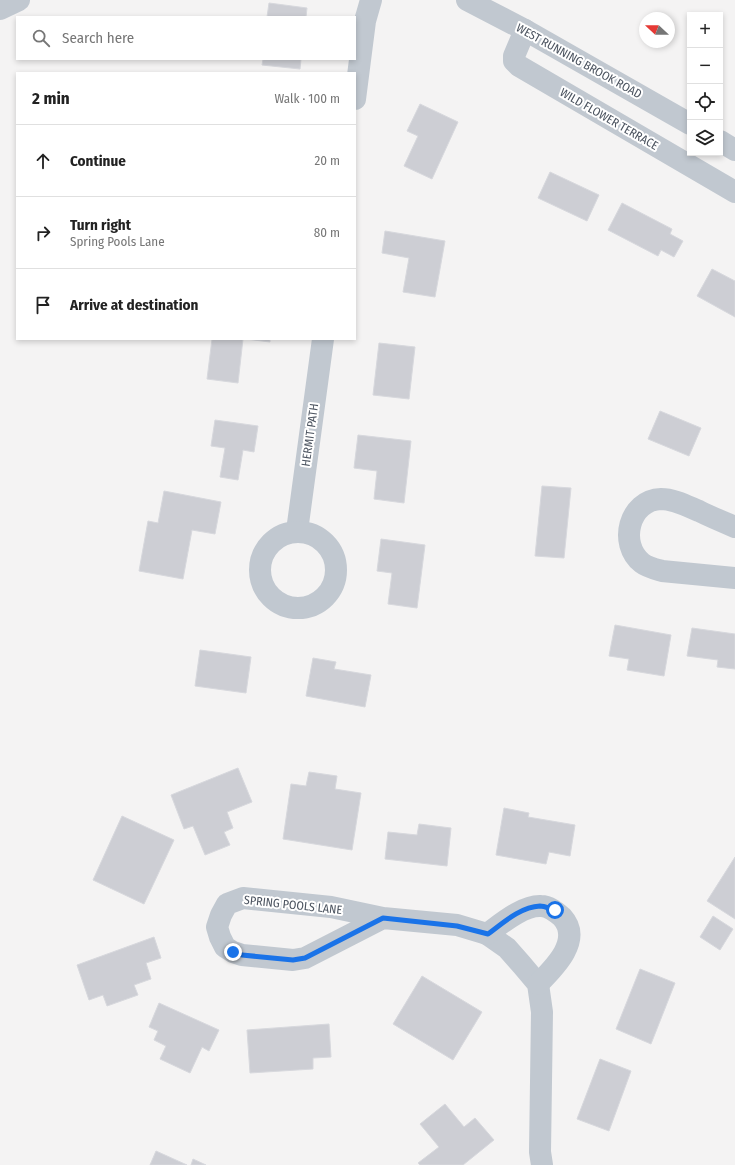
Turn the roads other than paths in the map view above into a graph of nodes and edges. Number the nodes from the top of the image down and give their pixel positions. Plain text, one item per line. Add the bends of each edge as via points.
1 (19, 0) edge
2 (371, 0) edge
3 (467, 0) edge
4 (0, 8) edge
5 (525, 30) junction
6 (356, 91) edge
7 (687, 122) edge
8 (723, 143) edge
9 (735, 150) edge
10 (735, 192) edge
11 (323, 340) edge
12 (735, 527) edge
13 (297, 531) dead end
14 (735, 578) edge
15 (383, 918) junction
16 (488, 934) junction
17 (538, 984) junction
18 (542, 1165) edge

1 - 4 street
2 - 6 street via 365,21
3 - 5 street, WEST RUNNING BROOK ROAD
5 - 7 street, WEST RUNNING BROOK ROAD
5 - 10 street, WILD FLOWER TERRACE via 514,56 514,61 519,66
8 - 9 street
11 - 13 street, HERMIT PATH
12 - 14 street via 677,502 661,499 647,502 638,511 630,522 629,533 630,546 643,564 662,571
15 - 15 street, SPRING POOLS LANE via 331,907 243,898 227,904 217,927 225,947 233,952 293,960 305,958
15 - 16 street, SPRING POOLS LANE via 457,926
16 - 17 street, SPRING POOLS LANE via 507,948
16 - 17 street via 528,908 541,906 555,910 566,922 569,937 565,952
17 - 18 street via 542,1012

